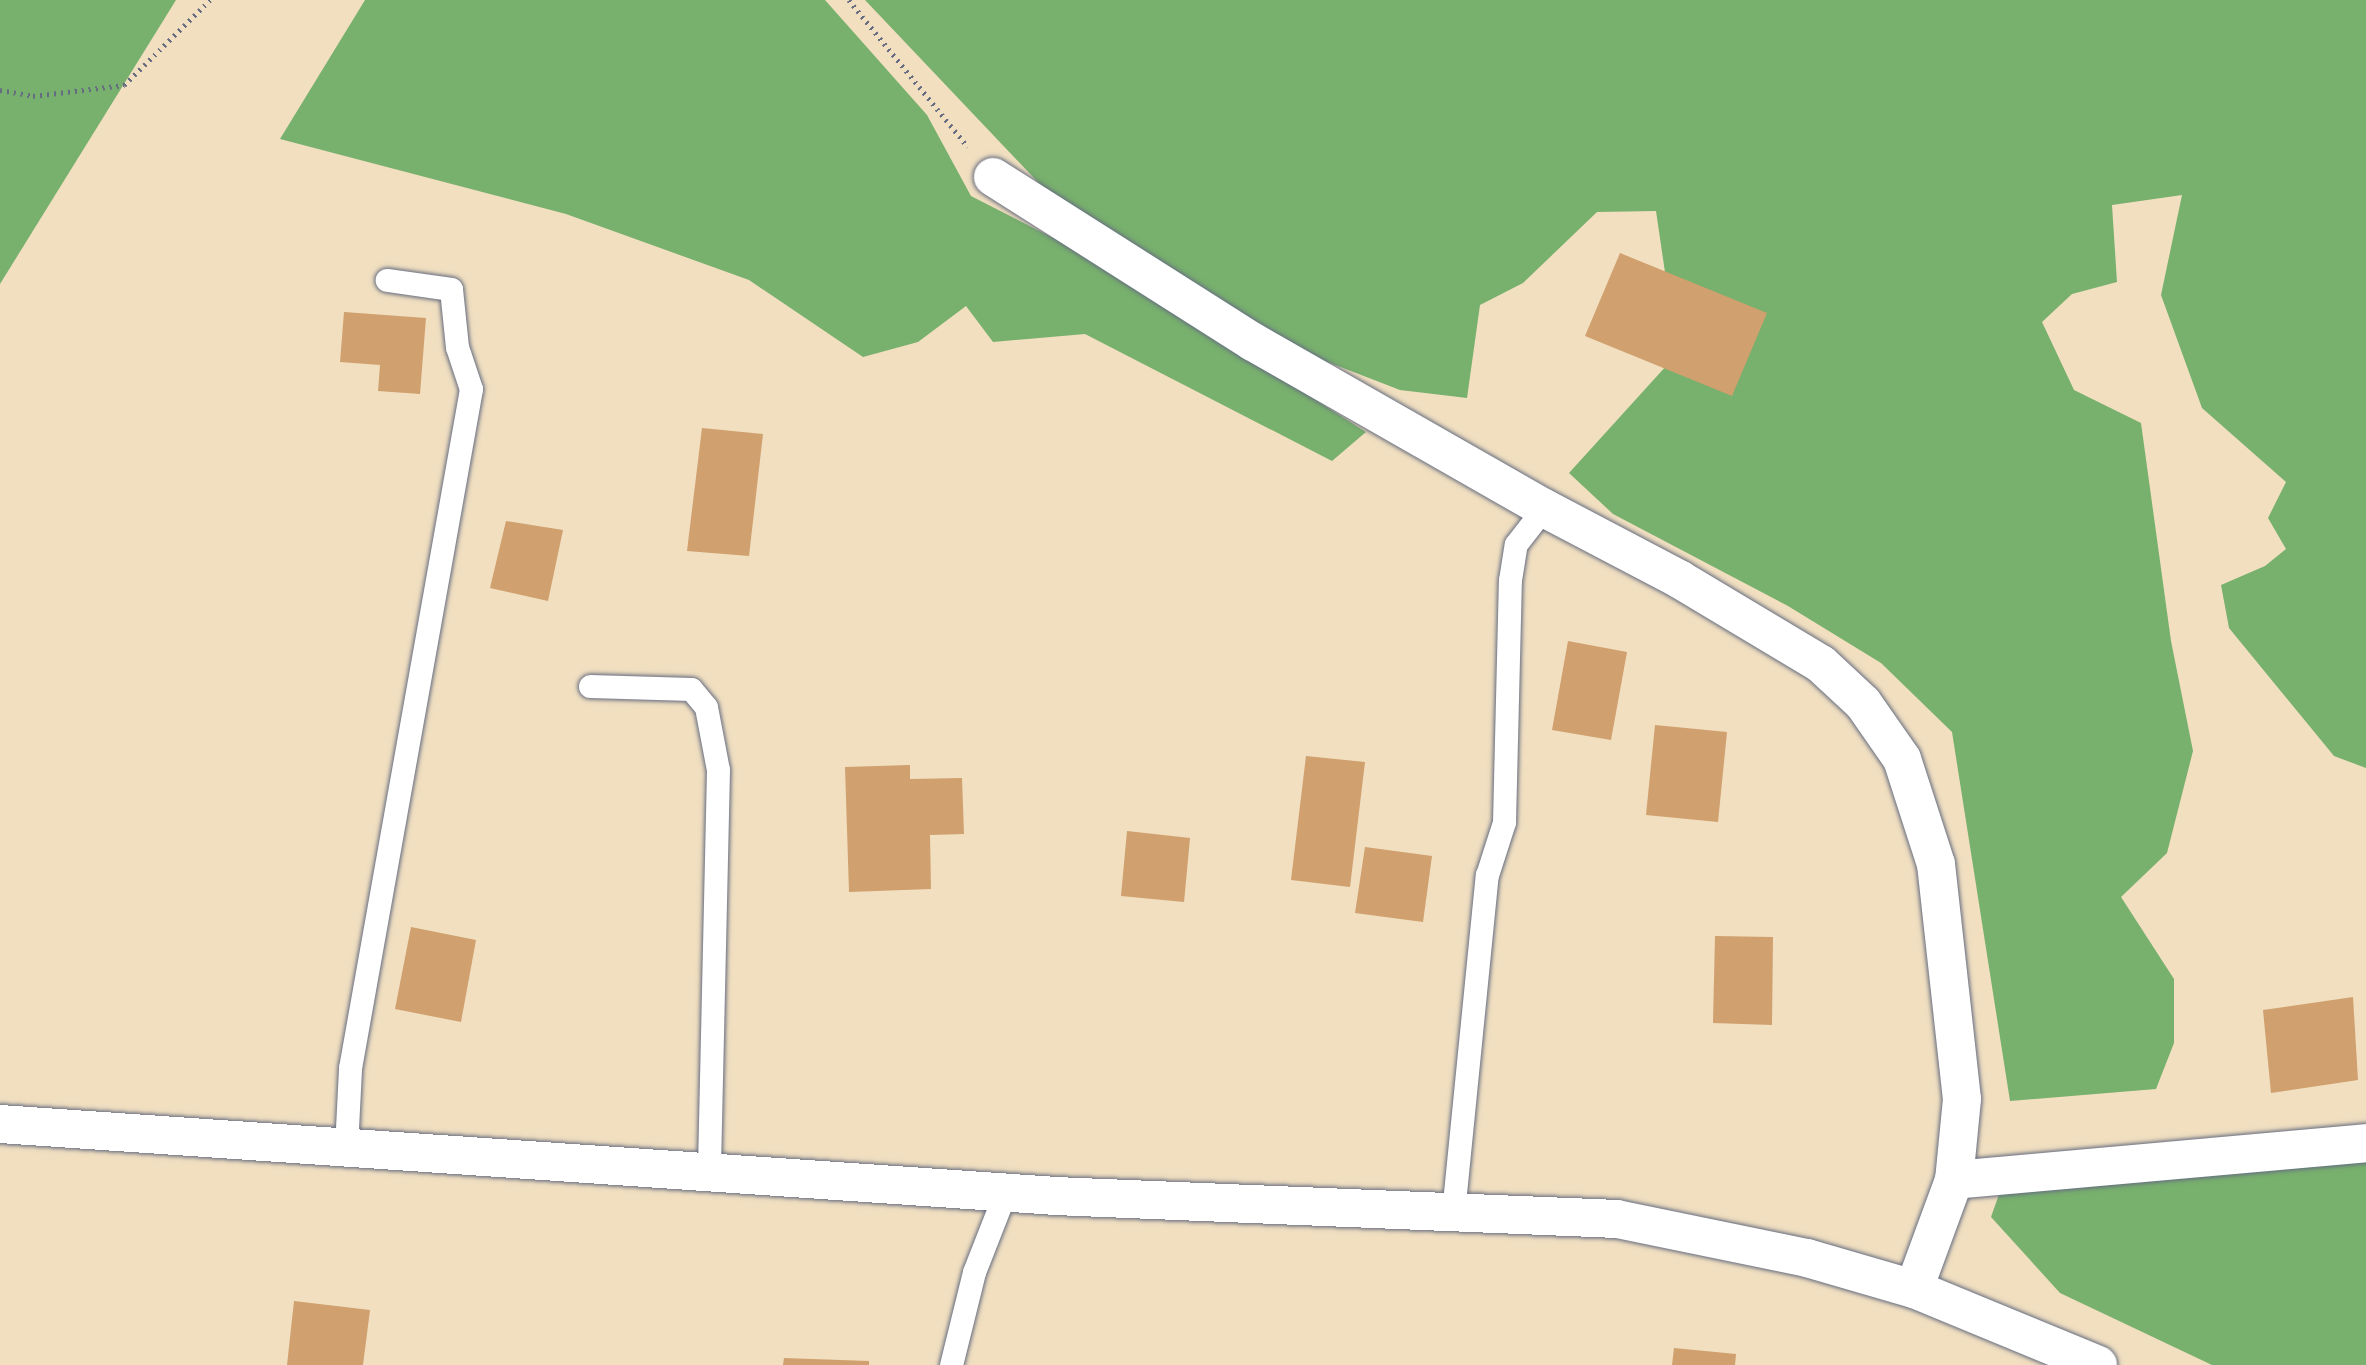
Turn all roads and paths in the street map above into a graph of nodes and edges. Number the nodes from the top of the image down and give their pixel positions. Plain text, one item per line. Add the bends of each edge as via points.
1 (210, 0) edge
2 (849, 0) edge
3 (0, 90) edge
4 (993, 177) joint
5 (387, 281) dead end
6 (1544, 508) junction
7 (590, 686) dead end
8 (0, 1124) edge
9 (2366, 1143) edge
10 (346, 1147) junction
11 (709, 1172) junction
12 (1954, 1180) junction
13 (1005, 1193) junction
14 (1453, 1213) junction
15 (1914, 1289) junction
16 (2026, 1349) edge
17 (951, 1365) edge
18 (2098, 1365) edge

1 - 3 path via 124,85 33,96
2 - 4 path
4 - 6 street via 1253,342
5 - 10 lane via 451,289 457,347 471,389 350,1068
6 - 12 street via 1679,579 1821,664 1863,703 1902,760 1936,864 1962,1099
6 - 14 lane via 1516,544 1510,580 1504,822 1487,875
7 - 11 lane via 691,689 706,707 718,770
8 - 10 street
9 - 12 street
10 - 11 street
11 - 13 street
12 - 15 street
13 - 14 street
13 - 17 lane via 974,1272
14 - 15 street via 1618,1219 1807,1258
15 - 16 street
16 - 18 street

